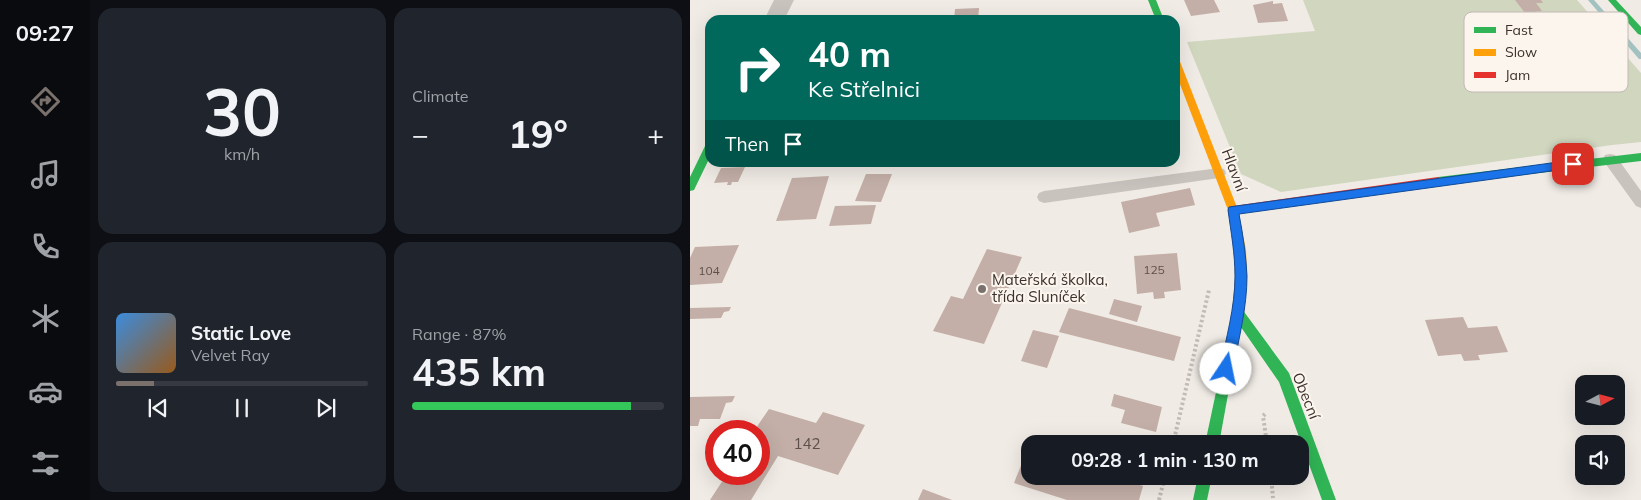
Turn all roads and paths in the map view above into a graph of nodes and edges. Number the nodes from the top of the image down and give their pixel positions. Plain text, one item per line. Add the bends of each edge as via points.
1 (784, 0) edge
2 (1152, 0) edge
3 (1612, 0) edge
4 (1623, 12) edge
5 (776, 15) edge
6 (1158, 15) edge
7 (1628, 18) edge
8 (1641, 32) edge
9 (1180, 73) edge
10 (705, 157) edge
11 (1641, 157) edge
12 (1610, 159) junction
13 (1219, 173) junction
14 (690, 187) edge
15 (1044, 197) dead end
16 (1641, 202) edge
17 (1233, 210) junction
18 (1210, 285) dead end
19 (1238, 313) junction
20 (1174, 435) edge
21 (1214, 435) edge
22 (1163, 485) edge
23 (1203, 485) edge
24 (1271, 485) edge
25 (1273, 498) dead end
26 (1159, 500) edge
27 (1200, 500) edge
28 (1329, 500) edge

1 - 5 street
2 - 6 street
3 - 4 street
7 - 8 street
9 - 13 street, Hlavní
10 - 14 street
11 - 12 street
12 - 16 lane
12 - 17 street
13 - 15 lane
13 - 17 street, Hlavní
17 - 19 street, Hlavní via 1240,250
18 - 20 path
19 - 21 street, Hlavní
19 - 28 street, Obecní via 1284,378
22 - 26 path
23 - 27 street
24 - 25 path

